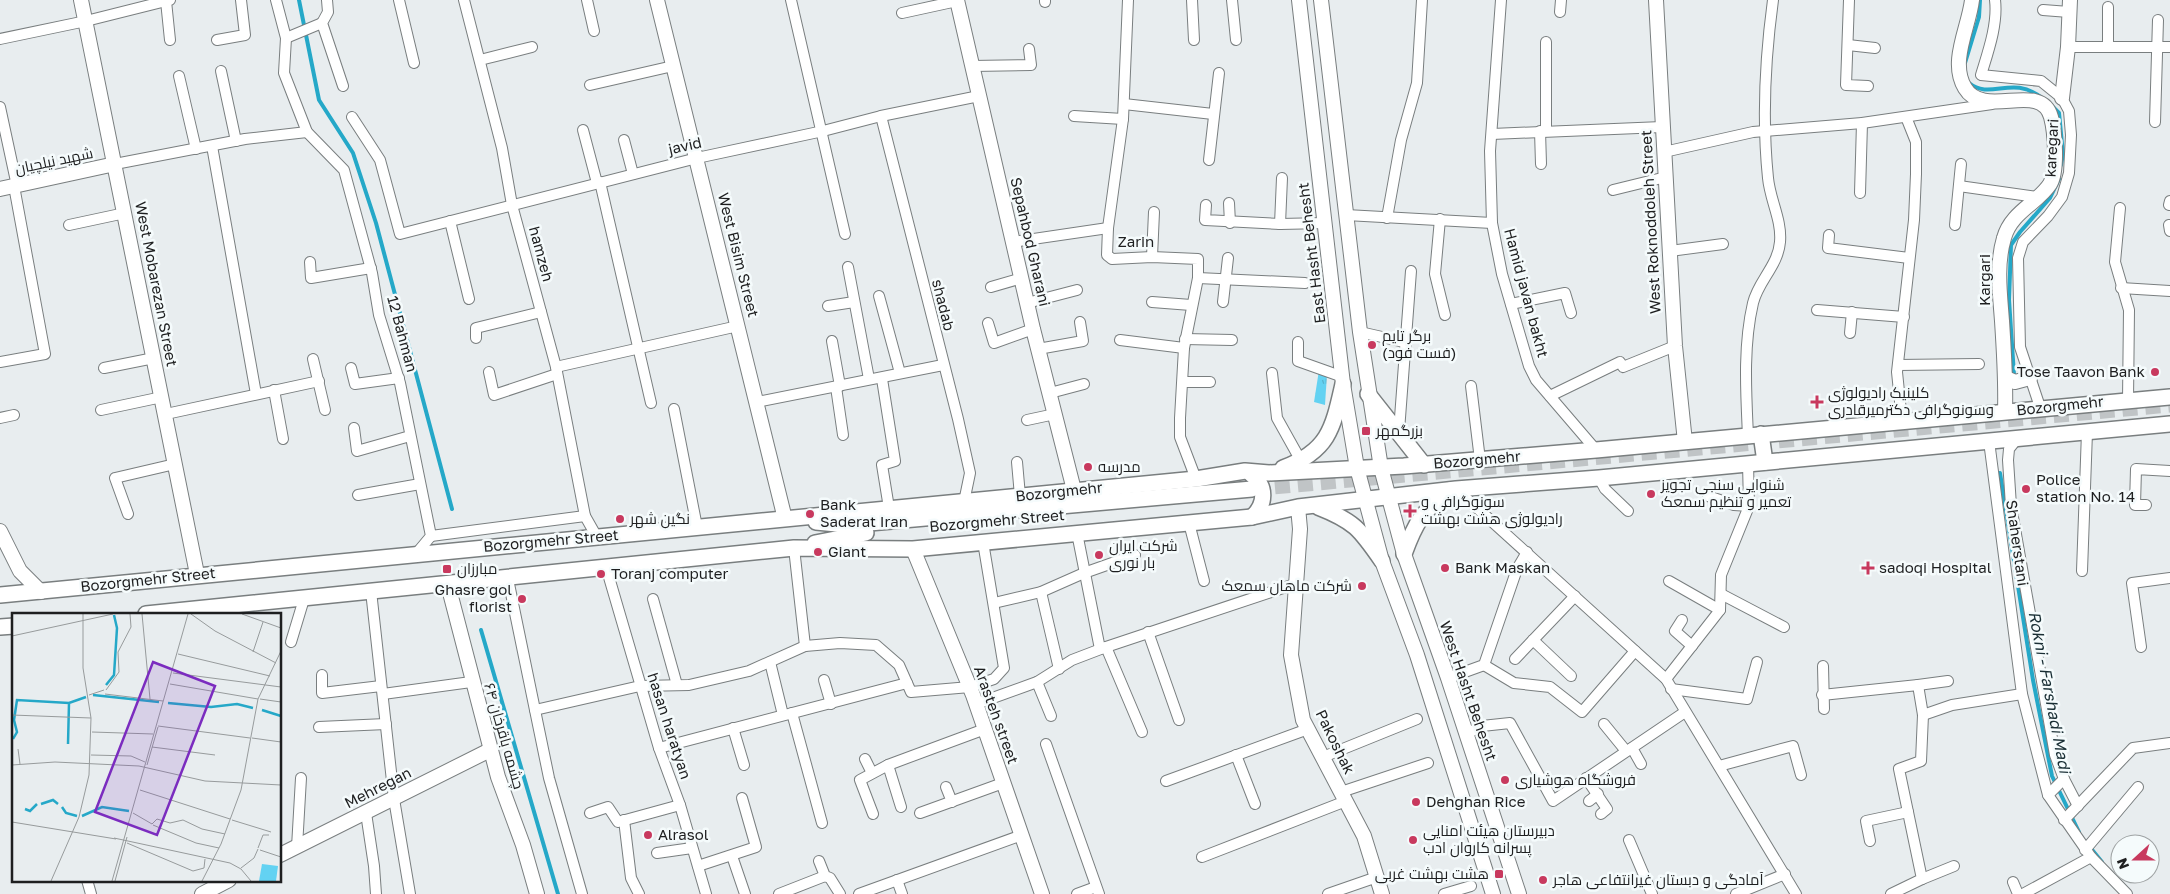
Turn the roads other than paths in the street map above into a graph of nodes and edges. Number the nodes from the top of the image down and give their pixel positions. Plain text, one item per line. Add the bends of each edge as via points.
1 (81, 0) edge
2 (168, 0) edge
3 (241, 0) edge
4 (276, 0) edge
5 (327, 0) edge
6 (399, 0) edge
7 (464, 0) edge
8 (587, 0) edge
9 (657, 0) edge
10 (791, 0) edge
11 (1128, 0) edge
12 (1192, 0) edge
13 (1232, 0) edge
14 (1299, 0) edge
15 (1322, 0) edge
16 (1422, 0) edge
17 (1501, 0) edge
18 (1561, 0) edge
19 (1656, 0) edge
20 (1773, 0) edge
21 (1849, 0) edge
22 (1972, 0) edge
23 (1995, 0) edge
24 (957, 1) edge
25 (2070, 6) edge
26 (2108, 7) dead end
27 (2043, 10) dead end
28 (1560, 12) dead end
29 (902, 13) dead end
30 (2158, 20) dead end
31 (86, 21) junction
32 (322, 23) junction
33 (594, 31) dead end
34 (286, 38) junction
35 (0, 39) edge
36 (170, 40) dead end
37 (217, 40) dead end
38 (1194, 40) dead end
39 (1236, 40) dead end
40 (1546, 42) dead end
41 (1848, 45) junction
42 (532, 47) dead end
43 (2068, 47) junction
44 (2108, 47) junction
45 (2157, 47) junction
46 (1875, 48) dead end
47 (2170, 48) edge
48 (1029, 49) dead end
49 (480, 60) junction
50 (414, 63) dead end
51 (673, 66) junction
52 (972, 66) junction
53 (220, 70) dead end
54 (1218, 73) dead end
55 (179, 76) dead end
56 (590, 85) dead end
57 (343, 86) dead end
58 (1868, 86) dead end
59 (979, 96) junction
60 (2062, 98) junction
61 (2001, 102) junction
62 (1124, 104) junction
63 (0, 107) edge
64 (2047, 109) junction
65 (1213, 114) junction
66 (881, 116) junction
67 (1074, 116) dead end
68 (352, 117) dead end
69 (1906, 117) junction
70 (1123, 119) junction
71 (2155, 122) dead end
72 (1862, 124) junction
73 (1662, 127) junction
74 (583, 130) dead end
75 (823, 131) junction
76 (1543, 131) junction
77 (307, 132) junction
78 (1764, 132) junction
79 (1492, 134) junction
80 (624, 140) dead end
81 (236, 141) junction
82 (212, 146) junction
83 (196, 149) junction
84 (1664, 152) junction
85 (697, 158) junction
86 (1208, 160) dead end
87 (115, 164) junction
88 (1541, 164) dead end
89 (1961, 164) dead end
90 (632, 174) junction
91 (1666, 177) junction
92 (1282, 178) dead end
93 (599, 183) junction
94 (16, 186) junction
95 (1959, 186) junction
96 (0, 189) edge
97 (1613, 190) dead end
98 (1860, 193) dead end
99 (2036, 197) junction
100 (1229, 203) dead end
101 (512, 205) junction
102 (1206, 205) dead end
103 (2120, 208) dead end
104 (1154, 212) dead end
105 (125, 213) junction
106 (1346, 215) junction
107 (1388, 218) junction
108 (1440, 219) junction
109 (450, 221) junction
110 (1230, 223) junction
111 (1326, 223) junction
112 (1492, 223) junction
113 (1280, 224) junction
114 (68, 225) dead end
115 (1955, 225) dead end
116 (1108, 228) junction
117 (845, 234) dead end
118 (1829, 235) dead end
119 (1013, 242) junction
120 (1723, 244) dead end
121 (1670, 251) junction
122 (1152, 257) junction
123 (1228, 258) dead end
124 (1909, 258) junction
125 (310, 262) dead end
126 (371, 268) junction
127 (848, 268) dead end
128 (1411, 271) dead end
129 (1022, 278) junction
130 (1198, 278) junction
131 (1227, 281) junction
132 (1305, 283) dead end
133 (990, 287) dead end
134 (2121, 288) junction
135 (1077, 290) dead end
136 (2170, 291) edge
137 (879, 296) dead end
138 (469, 298) dead end
139 (854, 302) junction
140 (1152, 302) dead end
141 (1224, 302) dead end
142 (1028, 303) junction
143 (1510, 304) junction
144 (1191, 305) junction
145 (828, 306) dead end
146 (1817, 310) dead end
147 (541, 312) junction
148 (1852, 312) junction
149 (1571, 313) dead end
150 (1445, 315) dead end
151 (1904, 317) junction
152 (1080, 322) dead end
153 (988, 323) dead end
154 (738, 326) junction
155 (1034, 330) junction
156 (1360, 332) junction
157 (1850, 333) dead end
158 (476, 338) dead end
159 (1120, 340) dead end
160 (1232, 340) dead end
161 (832, 341) dead end
162 (1298, 342) dead end
163 (1404, 342) junction
164 (1185, 343) junction
165 (1674, 346) junction
166 (640, 348) junction
167 (1038, 349) junction
168 (154, 358) junction
169 (313, 360) dead end
170 (0, 362) edge
171 (1979, 364) dead end
172 (943, 365) junction
173 (1898, 365) junction
174 (104, 368) dead end
175 (352, 368) dead end
176 (556, 370) junction
177 (489, 372) dead end
178 (900, 373) junction
179 (1272, 373) dead end
180 (399, 378) junction
181 (2006, 378) junction
182 (2030, 378) junction
183 (882, 379) junction
184 (868, 380) junction
185 (1343, 380) junction
186 (319, 381) junction
187 (1183, 382) junction
188 (1210, 382) dead end
189 (1084, 384) dead end
190 (1471, 386) dead end
191 (838, 387) junction
192 (274, 390) junction
193 (1050, 393) junction
194 (256, 394) junction
195 (1368, 394) junction
196 (1550, 396) junction
197 (162, 397) junction
198 (2170, 397) edge
199 (2128, 400) junction
200 (758, 402) junction
201 (651, 403) dead end
202 (2040, 407) junction
203 (674, 409) dead end
204 (101, 410) dead end
205 (325, 410) dead end
206 (2005, 412) junction
207 (166, 414) junction
208 (1055, 414) junction
209 (14, 415) dead end
210 (0, 418) edge
211 (1027, 420) dead end
212 (1902, 421) junction
213 (2170, 424) edge
214 (354, 428) dead end
215 (1399, 431) junction
216 (2087, 432) junction
217 (843, 435) dead end
218 (1754, 435) junction
219 (410, 436) junction
220 (282, 439) dead end
221 (2017, 439) junction
222 (1989, 441) junction
223 (1686, 442) junction
224 (1596, 450) junction
225 (1480, 460) junction
226 (1301, 461) junction
227 (1017, 462) dead end
228 (1765, 462) junction
229 (175, 464) junction
230 (1748, 464) junction
231 (1424, 465) junction
232 (1358, 468) junction
233 (1381, 468) junction
234 (1245, 471) junction
235 (2170, 471) edge
236 (1269, 473) junction
237 (1599, 478) junction
238 (1196, 479) junction
239 (420, 484) junction
240 (1454, 489) junction
241 (1074, 490) junction
242 (358, 495) dead end
243 (1020, 496) junction
244 (1708, 496) dead end
245 (1388, 498) junction
246 (1365, 500) junction
247 (964, 502) junction
248 (1314, 505) junction
249 (2146, 505) dead end
250 (1749, 506) junction
251 (1298, 507) junction
252 (889, 508) junction
253 (1628, 511) dead end
254 (128, 514) dead end
255 (586, 516) junction
256 (1252, 517) junction
257 (785, 519) junction
258 (1189, 523) junction
259 (697, 527) junction
260 (0, 531) edge
261 (1077, 533) junction
262 (431, 536) junction
263 (598, 538) junction
264 (983, 542) junction
265 (794, 548) junction
266 (913, 550) junction
267 (1527, 552) junction
268 (416, 554) junction
269 (1404, 554) junction
270 (1135, 555) dead end
271 (1382, 561) junction
272 (606, 567) junction
273 (2082, 571) dead end
274 (1084, 573) junction
275 (197, 574) junction
276 (2170, 578) edge
277 (508, 579) junction
278 (1204, 581) dead end
279 (1669, 581) dead end
280 (1295, 584) junction
281 (448, 585) junction
282 (371, 591) junction
283 (40, 592) junction
284 (1041, 592) junction
285 (1720, 594) junction
286 (0, 595) edge
287 (1575, 596) junction
288 (304, 599) junction
289 (653, 599) dead end
290 (994, 603) junction
291 (1720, 610) junction
292 (161, 613) edge
293 (1682, 620) dead end
294 (1784, 627) dead end
295 (1148, 632) junction
296 (1533, 640) junction
297 (291, 642) dead end
298 (805, 646) junction
299 (1692, 646) junction
300 (2141, 646) dead end
301 (1103, 648) junction
302 (1635, 651) junction
303 (1515, 659) dead end
304 (770, 662) junction
305 (1757, 662) dead end
306 (1484, 665) junction
307 (1823, 666) dead end
308 (1060, 669) junction
309 (322, 675) dead end
310 (1571, 676) dead end
311 (1448, 678) junction
312 (1666, 679) junction
313 (824, 680) dead end
314 (1948, 681) dead end
315 (472, 682) junction
316 (1037, 682) junction
317 (907, 683) junction
318 (677, 685) junction
319 (1918, 685) junction
320 (640, 686) junction
321 (970, 687) junction
322 (1671, 689) junction
323 (382, 690) junction
324 (2022, 694) junction
325 (1822, 695) junction
326 (831, 704) junction
327 (976, 704) junction
328 (1824, 709) dead end
329 (535, 710) junction
330 (1685, 712) junction
331 (787, 714) junction
332 (1922, 715) junction
333 (1051, 716) dead end
334 (1179, 720) dead end
335 (1417, 720) dead end
336 (386, 724) junction
337 (1604, 724) dead end
338 (319, 727) dead end
339 (733, 728) junction
340 (985, 729) junction
341 (1308, 729) junction
342 (1142, 732) dead end
343 (1466, 734) junction
344 (2170, 743) edge
345 (1046, 744) dead end
346 (658, 748) junction
347 (490, 750) junction
348 (1629, 750) junction
349 (1236, 755) junction
350 (1323, 757) junction
351 (865, 759) dead end
352 (1428, 763) dead end
353 (1641, 764) dead end
354 (888, 765) junction
355 (744, 766) dead end
356 (1718, 766) junction
357 (872, 774) junction
358 (1801, 775) dead end
359 (300, 778) dead end
360 (1586, 778) junction
361 (2064, 779) junction
362 (1166, 781) dead end
363 (1003, 782) junction
364 (946, 787) dead end
365 (2138, 787) dead end
366 (1598, 794) junction
367 (2048, 795) junction
368 (1343, 797) junction
369 (742, 798) dead end
370 (394, 799) junction
371 (1589, 801) dead end
372 (952, 802) junction
373 (1255, 804) dead end
374 (680, 805) junction
375 (2078, 806) junction
376 (902, 807) dead end
377 (1604, 812) dead end
378 (1908, 812) junction
379 (366, 813) junction
380 (590, 813) dead end
381 (873, 814) dead end
382 (920, 814) dead end
383 (624, 820) junction
384 (2064, 820) junction
385 (822, 823) dead end
386 (1022, 835) junction
387 (1629, 840) dead end
388 (1870, 841) dead end
389 (296, 847) junction
390 (692, 848) junction
391 (657, 853) dead end
392 (281, 854) edge
393 (2088, 854) junction
394 (732, 856) junction
395 (1202, 857) dead end
396 (819, 861) dead end
397 (698, 866) junction
398 (1954, 866) dead end
399 (1785, 874) junction
400 (825, 876) junction
401 (1377, 877) junction
402 (1922, 879) junction
403 (897, 880) junction
404 (2013, 882) dead end
405 (1471, 886) dead end
406 (217, 887) edge
407 (1098, 891) edge
408 (871, 892) edge
409 (202, 894) edge
410 (376, 894) edge
411 (410, 894) edge
412 (536, 894) edge
413 (582, 894) edge
414 (639, 894) edge
415 (706, 894) edge
416 (745, 894) edge
417 (779, 894) edge
418 (840, 894) edge
419 (859, 894) edge
420 (902, 894) edge
421 (1042, 894) edge
422 (1077, 894) edge
423 (1328, 894) edge
424 (1382, 894) edge
425 (1444, 894) edge
426 (1493, 894) edge
427 (1519, 894) edge
428 (1652, 894) edge
429 (1736, 894) edge
430 (1796, 894) edge
431 (1891, 894) edge
432 (2018, 894) edge
433 (2023, 894) edge
434 (2127, 894) edge

1 - 31 street, West Mobarezan Street
2 - 31 street
2 - 36 street
3 - 37 street via 245,35
4 - 34 street
5 - 32 street via 328,12
6 - 50 street
7 - 49 street, hamzeh
8 - 33 street
9 - 51 street, West Bisim Street
10 - 75 street
11 - 62 street, Zarin
12 - 38 street
13 - 39 street
14 - 111 street, East Hasht Behesht
15 - 106 street
16 - 107 street via 1417,83 1401,140
17 - 79 street, Hamid javan bakht
18 - 28 street
19 - 73 street, West Roknoddoleh Street
20 - 78 street
21 - 41 street
22 - 61 street via 1960,72 1965,89 1975,98
23 - 60 street, karegari via 1989,50 1981,75 2041,81
24 - 29 street
24 - 52 street, Sepahbod Gharani
25 - 27 street
25 - 43 street
26 - 44 street
30 - 45 street
31 - 35 street
31 - 87 street, West Mobarezan Street
32 - 34 street
32 - 57 street
34 - 77 street via 284,74
40 - 76 street
41 - 46 street
41 - 58 street via 1846,85
42 - 49 street
43 - 44 street
43 - 60 street
44 - 45 street
45 - 47 street
45 - 71 street
48 - 52 street via 1031,65
49 - 101 street, hamzeh via 502,148
51 - 56 street
51 - 85 street, West Bisim Street
52 - 59 street, Sepahbod Gharani
53 - 81 street
54 - 65 street
55 - 83 street
59 - 66 street, javid
59 - 119 street, Sepahbod Gharani
60 - 64 street
60 - 182 street, karegari via 2069,111 2069,173 2062,197 2023,242 2018,258 2020,348
61 - 64 street via 2030,99
61 - 69 street
62 - 65 street
62 - 70 street, Zarin
63 - 94 street
64 - 99 street, Kargari via 2054,141 2052,177 2050,184
65 - 86 street
66 - 75 street, javid
66 - 172 street, shadab
67 - 70 street
68 - 109 street, javid via 380,160 400,234
69 - 72 street
69 - 124 street via 1916,142 1914,220
70 - 116 street, Zarin
72 - 78 street
72 - 98 street
73 - 76 street
73 - 84 street, West Roknoddoleh Street
74 - 93 street
75 - 85 street, javid
75 - 117 street
76 - 79 street
76 - 88 street
77 - 81 street
77 - 126 street, 12 Bahman via 344,170
78 - 84 street
78 - 218 street via 1768,181 1780,242 1771,270 1759,284 1753,302 1746,378
79 - 112 street, Hamid javan bakht
80 - 90 street
81 - 82 street
82 - 83 street
82 - 194 street
83 - 87 street
84 - 91 street, West Roknoddoleh Street
85 - 90 street, javid
85 - 154 street, West Bisim Street
87 - 94 street, شهید نیلچیان
87 - 105 street, West Mobarezan Street
89 - 95 street
90 - 93 street, javid
91 - 97 street
91 - 121 street, West Roknoddoleh Street
92 - 113 street
93 - 101 street, javid
93 - 166 street
94 - 96 street, شهید نیلچیان
94 - 170 street via 45,354
95 - 99 street
95 - 115 street
99 - 181 street, Kargari via 2011,223 2001,250 1999,269
100 - 110 street
101 - 109 street, javid
101 - 147 street, hamzeh
102 - 110 street via 1205,220
103 - 134 street via 2115,262
104 - 122 street
105 - 114 street
105 - 168 street, West Mobarezan Street
106 - 107 street
106 - 156 street
107 - 108 street
108 - 112 street
108 - 150 street via 1435,274
109 - 138 street
110 - 113 street
111 - 113 street
111 - 185 street, East Hasht Behesht
112 - 143 street, Hamid javan bakht
116 - 119 street
116 - 122 street, Zarin via 1107,255 1112,259
118 - 124 street via 1828,248
119 - 129 street, Sepahbod Gharani
120 - 121 street
121 - 165 street, West Roknoddoleh Street
122 - 130 street, Zarin via 1198,259
123 - 131 street
124 - 151 street
125 - 126 street via 311,278
126 - 180 street, 12 Bahman via 380,316
127 - 139 street
128 - 163 street
129 - 133 street
129 - 142 street, Sepahbod Gharani
130 - 131 street
130 - 144 street
131 - 132 street
131 - 141 street
134 - 136 street
134 - 199 street via 2129,310
135 - 142 street
137 - 178 street
139 - 145 street
139 - 184 street
140 - 144 street
142 - 155 street, Sepahbod Gharani
143 - 149 street via 1565,292
143 - 196 street, Hamid javan bakht via 1529,366
144 - 164 street
146 - 148 street
147 - 158 street via 476,328
147 - 176 street, hamzeh
148 - 151 street
148 - 157 street
151 - 173 street
152 - 167 street via 1083,341
153 - 155 street via 994,343
154 - 166 street
154 - 200 street, West Bisim Street
155 - 167 street, Sepahbod Gharani
156 - 163 street
156 - 195 street
159 - 164 street
160 - 164 street
161 - 191 street
162 - 185 street via 1298,361
163 - 215 street
164 - 187 street
165 - 196 street via 1623,367 1620,362
165 - 223 street, West Roknoddoleh Street
166 - 176 street
166 - 201 street
167 - 193 street, Sepahbod Gharani
168 - 174 street
168 - 197 street, West Mobarezan Street
169 - 186 street
171 - 173 street
172 - 178 street
172 - 247 street, shadab via 970,473
173 - 212 street
175 - 180 street via 355,384
176 - 177 street via 494,394
176 - 255 street, hamzeh
178 - 183 street
179 - 226 street via 1276,418
180 - 219 street, 12 Bahman
181 - 182 street via 2015,382
181 - 206 street, Kargari
182 - 202 street, karegari
183 - 184 street
183 - 252 street via 894,461 882,465
184 - 191 street
185 - 226 main road via 1334,421 1324,441
185 - 232 street, East Hasht Behesht
186 - 192 street
186 - 205 street
187 - 188 street
187 - 238 street via 1180,437
189 - 193 street
190 - 225 street
191 - 200 street
191 - 217 street
192 - 194 street
192 - 220 street
193 - 208 street, Sepahbod Gharani
194 - 207 street
195 - 215 main road
195 - 233 street
196 - 224 street, Hamid javan bakht
197 - 204 street
197 - 207 street, West Mobarezan Street
198 - 199 main road, Bozorgmehr
199 - 202 main road, Bozorgmehr
200 - 257 street, West Bisim Street
202 - 206 main road, Bozorgmehr
203 - 259 street
206 - 212 main road, Bozorgmehr
207 - 229 street, West Mobarezan Street
208 - 211 street
208 - 241 street, Sepahbod Gharani
209 - 210 street
212 - 218 main road, Bozorgmehr
213 - 216 main road, Bozorgmehr
214 - 219 street via 357,451
215 - 231 main road
216 - 221 main road, Bozorgmehr
216 - 273 street
218 - 223 main road, Bozorgmehr
218 - 228 main road
219 - 239 street, 12 Bahman
221 - 222 main road, Bozorgmehr
221 - 361 street, Shaherstani via 2009,449 2008,460 2011,506 2056,755
222 - 228 main road, Bozorgmehr
222 - 324 street, Shaherstani
223 - 224 main road, Bozorgmehr
224 - 225 main road, Bozorgmehr
225 - 231 main road, Bozorgmehr
226 - 236 main road
227 - 243 street
228 - 230 main road, Bozorgmehr
229 - 254 street via 115,478
229 - 275 street, West Mobarezan Street
230 - 237 main road, Bozorgmehr
230 - 250 street
231 - 233 main road, Bozorgmehr
232 - 233 main road, Bozorgmehr
232 - 236 main road, Bozorgmehr
232 - 246 street, East Hasht Behesht
233 - 245 street
234 - 236 main road, Bozorgmehr
234 - 238 main road, Bozorgmehr
234 - 256 main road via 1253,475 1262,488 1262,504
235 - 249 street via 2136,469 2135,505
237 - 240 main road, Bozorgmehr
237 - 253 street via 1605,490
238 - 241 main road, Bozorgmehr
239 - 242 street
239 - 262 street, 12 Bahman
240 - 245 main road, Bozorgmehr
240 - 267 street
240 - 269 main road via 1426,509 1413,528
241 - 243 main road, Bozorgmehr
243 - 247 main road, Bozorgmehr
244 - 250 street via 1734,505
245 - 246 main road, Bozorgmehr
245 - 269 street, West Hasht Behesht
246 - 248 main road, Bozorgmehr
246 - 271 street
247 - 252 main road, Bozorgmehr
248 - 251 main road, Bozorgmehr
248 - 271 main road via 1344,517 1361,530
250 - 285 street via 1721,575
251 - 256 main road, Bozorgmehr
251 - 280 street, Pakoshak via 1300,529
252 - 257 main road, Bozorgmehr
255 - 262 street
255 - 263 street, hamzeh
256 - 258 main road, Bozorgmehr
257 - 259 main road, Bozorgmehr Street
257 - 265 main road, Bozorgmehr Street via 847,525 1253,493 850,535
258 - 261 main road, Bozorgmehr
258 - 278 street
259 - 263 main road, Bozorgmehr Street
260 - 283 street via 20,571
261 - 264 main road, Bozorgmehr
261 - 274 street
262 - 268 street
263 - 268 main road, Bozorgmehr Street
264 - 266 main road, Bozorgmehr
264 - 290 street
265 - 266 main road, Bozorgmehr
265 - 272 main road, Bozorgmehr Street
265 - 298 street
266 - 321 street, Arasteh street
267 - 287 street
267 - 306 street via 1517,569
268 - 275 main road, Bozorgmehr Street
269 - 311 street, West Hasht Behesht
270 - 274 street
271 - 426 street
272 - 277 main road, Bozorgmehr Street
272 - 320 street, hasan haratyan
274 - 284 street
274 - 301 street
275 - 283 main road, Bozorgmehr Street
276 - 300 street via 2132,583
277 - 281 main road, Bozorgmehr Street
277 - 329 street
279 - 291 street
280 - 295 street
280 - 341 street, Pakoshak via 1291,655 1303,720
281 - 282 main road, Bozorgmehr Street
281 - 315 street, چشمه باقرخان ۶۴
282 - 288 main road, Bozorgmehr Street
282 - 323 street
283 - 286 main road, Bozorgmehr Street
284 - 290 street
284 - 308 street
285 - 291 street
285 - 294 street
287 - 296 street
287 - 302 street
288 - 292 main road, Bozorgmehr Street
288 - 297 street
289 - 318 street
290 - 321 street via 1004,668 994,679
291 - 299 street
293 - 299 street via 1676,631
295 - 301 street
295 - 334 street
296 - 303 street
296 - 310 street
298 - 304 street
298 - 317 street via 876,645 900,665
299 - 312 street
301 - 308 street via 1072,660
301 - 342 street
302 - 306 street via 1582,712 1550,688 1514,683
302 - 312 street
304 - 318 street via 749,671
304 - 331 street
305 - 322 street via 1747,700
306 - 311 street
307 - 325 street
308 - 316 street
309 - 323 street via 322,693
311 - 343 street, West Hasht Behesht
312 - 322 street
313 - 326 street
314 - 319 street
315 - 323 street
315 - 347 street, چشمه باقرخان ۶۴
316 - 327 street
316 - 333 street
317 - 321 street via 910,692
317 - 326 street
318 - 320 street
319 - 325 street
319 - 332 street
320 - 329 street
320 - 346 street, hasan haratyan
321 - 327 street, Arasteh street
322 - 330 street
323 - 336 street
324 - 332 street via 1952,705
324 - 367 street, Shaherstani
325 - 328 street
326 - 331 street
327 - 340 street, Arasteh street
329 - 413 street via 552,787
330 - 348 street
330 - 356 street
331 - 339 street
331 - 385 street
332 - 378 street via 1920,761 1899,769
335 - 350 street
336 - 338 street
336 - 370 street
337 - 348 street
339 - 346 street
339 - 355 street
340 - 354 street
340 - 363 street, Arasteh street
341 - 349 street
341 - 350 street, Pakoshak
343 - 360 street via 1482,726 1510,723 1553,801
343 - 427 street, West Hasht Behesht
344 - 375 street via 2133,748
345 - 407 street
346 - 374 street, hasan haratyan
347 - 370 street, Mehregan
347 - 412 street, چشمه باقرخان ۶۴ via 523,845
348 - 353 street
348 - 360 street
349 - 362 street
349 - 373 street
350 - 368 street, Pakoshak
351 - 357 street
352 - 368 street
354 - 357 street
354 - 376 street
356 - 358 street via 1793,746
356 - 399 street
357 - 381 street via 860,780
359 - 389 street
360 - 366 street
361 - 367 street
361 - 375 street, Shaherstani
363 - 372 street
363 - 386 street, Arasteh street
364 - 372 street
365 - 393 street via 2094,839
366 - 371 street
366 - 377 street
367 - 384 street
368 - 395 street
368 - 401 street, Pakoshak via 1364,836
369 - 394 street via 756,846
370 - 379 street, Mehregan
370 - 411 street
372 - 382 street
374 - 383 street
374 - 390 street, hasan haratyan
375 - 384 street
378 - 388 street via 1866,821
378 - 402 street
379 - 389 street, Mehregan
379 - 410 street
380 - 383 street via 608,807 618,822
383 - 414 street via 630,878
384 - 393 street
386 - 403 street
386 - 421 street, Arasteh street
387 - 428 street
389 - 392 street, Mehregan
390 - 391 street
390 - 397 street, hasan haratyan
393 - 433 street
393 - 434 street
394 - 397 street
394 - 416 street
396 - 400 street
397 - 415 street, hasan haratyan
398 - 402 street
399 - 429 street
399 - 430 street
400 - 417 street
400 - 418 street via 830,878
401 - 423 street
401 - 424 street, Pakoshak
402 - 431 street
403 - 408 street
403 - 420 street
404 - 432 street
405 - 425 street
406 - 409 street
407 - 422 street
408 - 419 street

